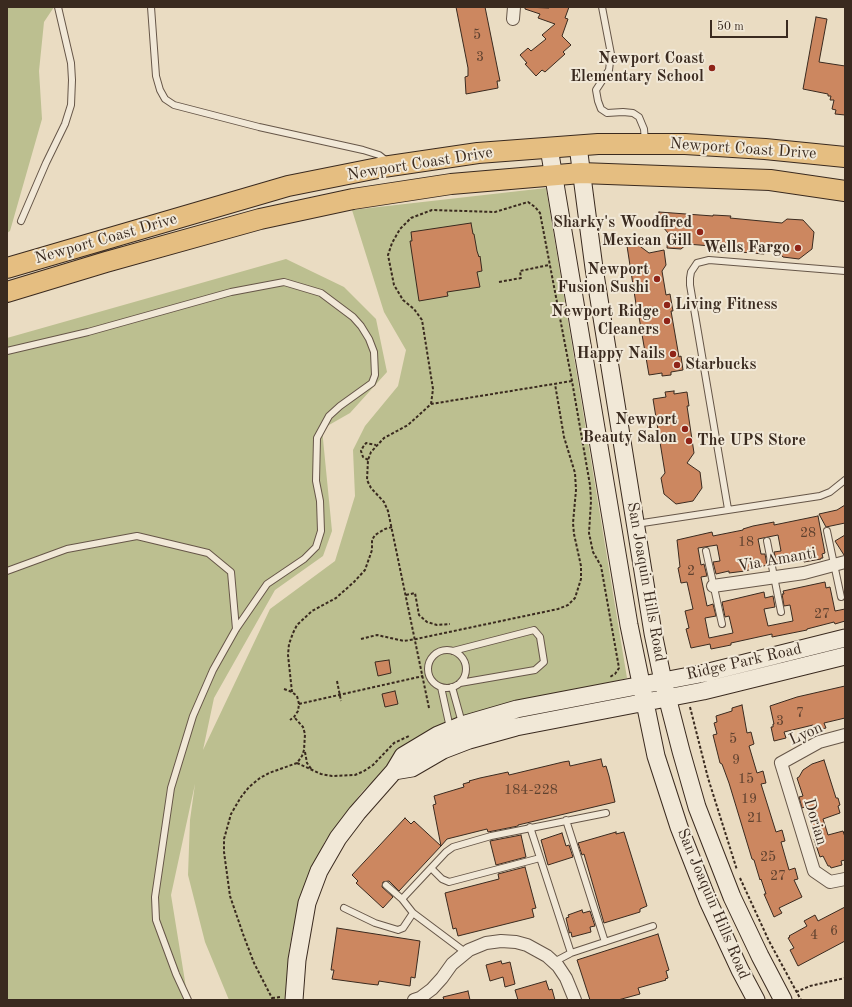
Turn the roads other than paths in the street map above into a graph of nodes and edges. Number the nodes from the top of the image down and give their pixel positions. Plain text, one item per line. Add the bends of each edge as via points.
1 (58, 7) edge
2 (151, 7) edge
3 (602, 7) edge
4 (646, 144) junction
5 (578, 146) junction
6 (549, 148) junction
7 (845, 157) edge
8 (392, 165) junction
9 (581, 173) junction
10 (554, 175) junction
11 (845, 191) edge
12 (21, 221) dead end
13 (7, 268) edge
14 (845, 271) edge
15 (7, 292) edge
16 (7, 351) edge
17 (845, 480) edge
18 (728, 509) junction
19 (636, 524) junction
20 (827, 531) dead end
21 (767, 541) dead end
22 (706, 551) dead end
23 (840, 564) edge
24 (7, 571) edge
25 (774, 577) junction
26 (714, 586) junction
27 (841, 597) dead end
28 (781, 612) dead end
29 (722, 624) dead end
30 (236, 629) junction
31 (845, 638) edge
32 (453, 651) junction
33 (845, 656) edge
34 (663, 681) junction
35 (460, 683) junction
36 (642, 684) junction
37 (441, 687) junction
38 (452, 688) junction
39 (667, 697) junction
40 (645, 701) junction
41 (456, 727) junction
42 (845, 735) edge
43 (780, 763) joint
44 (394, 771) junction
45 (606, 813) dead end
46 (566, 820) junction
47 (530, 827) junction
48 (540, 858) junction
49 (431, 868) junction
50 (845, 879) edge
51 (386, 885) dead end
52 (402, 899) junction
53 (344, 908) dead end
54 (413, 913) junction
55 (653, 926) dead end
56 (605, 942) junction
57 (466, 952) junction
58 (571, 953) junction
59 (554, 962) junction
60 (787, 997) edge
61 (188, 1000) edge
62 (294, 1000) edge
63 (414, 1000) edge
64 (575, 1000) edge
65 (756, 1000) edge

1 - 12 lane via 71,63 71,105 65,124
2 - 8 lane via 156,76 165,99 174,105 363,150 379,155
3 - 4 lane via 611,54 609,70 596,90 598,101 602,109 608,113 633,113 639,117
4 - 5 main road, Newport Coast Drive
4 - 7 main road, Newport Coast Drive via 758,148
5 - 6 main road, Newport Coast Drive
5 - 9 main road, San Joaquin Hills Road
6 - 8 main road, Newport Coast Drive via 478,153
6 - 10 main road, San Joaquin Hills Road
8 - 13 main road, Newport Coast Drive via 288,186
9 - 10 main road, Newport Coast Drive
9 - 11 main road, Newport Coast Drive via 770,180
9 - 19 main road, San Joaquin Hills Road
10 - 15 main road, Newport Coast Drive via 451,184 304,209 106,262
10 - 36 main road, San Joaquin Hills Road via 629,625
14 - 18 lane via 709,260 697,264 691,272 691,289
16 - 30 lane via 88,332 231,292 284,282 321,293 362,326 374,352 375,375 372,383 329,416 317,438 316,481 321,531 316,547 304,559 267,584
17 - 18 lane via 830,492 820,496
18 - 19 lane
19 - 34 main road, San Joaquin Hills Road
20 - 23 lane
21 - 25 lane
22 - 26 lane
23 - 25 street, Via Amanti
23 - 27 lane
24 - 30 lane via 67,549 137,536 208,553 231,572
25 - 26 street, Via Amanti
25 - 28 lane
26 - 29 lane
30 - 61 lane via 213,670 193,716 171,788 155,896 156,920
31 - 34 main road, Ridge Park Road
32 - 35 lane via 465,661 466,669
32 - 35 lane via 534,630 540,637 544,662 534,670
32 - 37 lane via 438,652 429,663 430,677
33 - 39 main road, Ridge Park Road
34 - 36 main road, Ridge Park Road
34 - 39 main road, San Joaquin Hills Road
35 - 38 lane
36 - 40 main road, San Joaquin Hills Road
36 - 41 main road, Ridge Park Road via 517,709
37 - 38 lane
37 - 41 lane
38 - 41 lane
39 - 40 main road, Ridge Park Road
39 - 60 main road, San Joaquin Hills Road via 697,807 732,896 760,956
40 - 44 main road, Ridge Park Road via 491,733 443,750 412,768
40 - 65 main road, San Joaquin Hills Road via 656,756 680,827 708,901
41 - 44 main road, Ridge Park Road via 403,756
42 - 43 street, Lyon via 819,742
43 - 50 street, Dorian via 814,871 830,882
44 - 62 main road, Ridge Park Road via 338,838 319,871 307,904 297,960
45 - 46 lane
46 - 47 lane
46 - 56 lane
47 - 48 lane
47 - 49 lane via 453,847
48 - 49 lane via 450,882 442,879
48 - 58 lane
49 - 52 lane
51 - 52 lane
52 - 54 lane
53 - 54 lane via 375,923 398,930 403,928
54 - 57 lane
55 - 56 lane
56 - 58 lane
57 - 59 street via 486,943 516,942 537,950
57 - 63 street via 452,964 432,989
58 - 59 lane
59 - 64 street via 566,978

